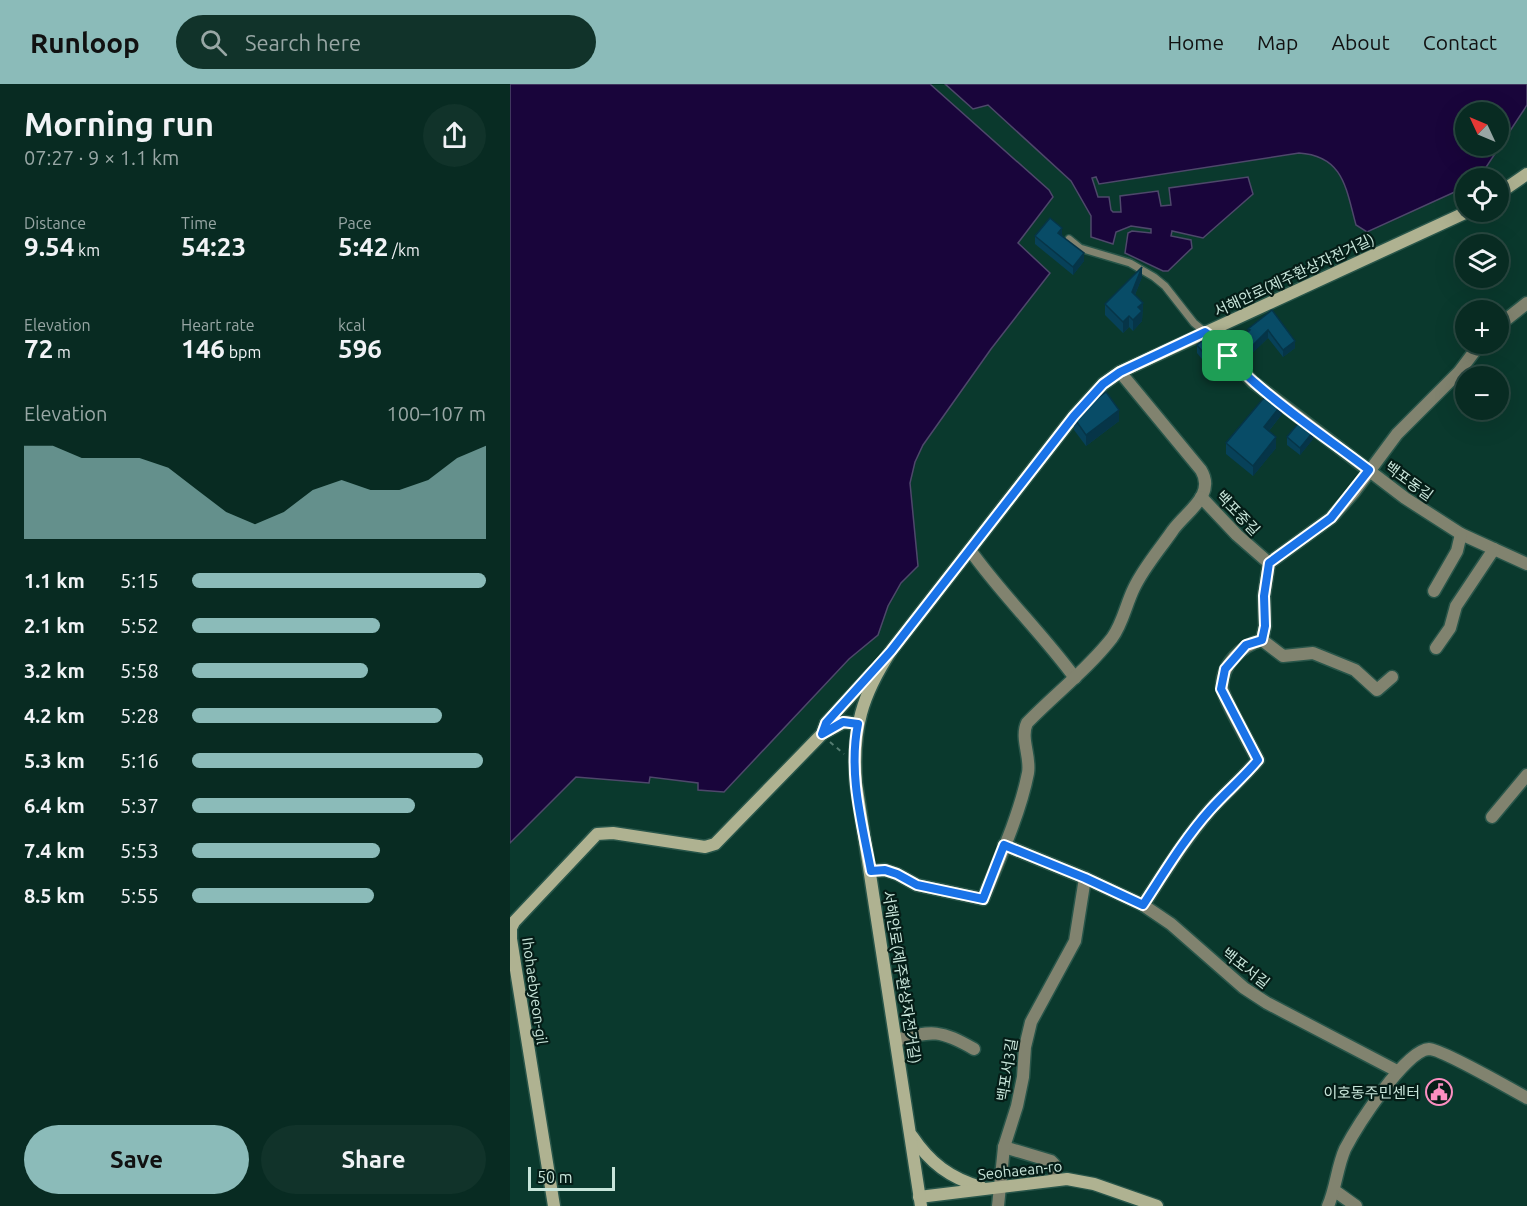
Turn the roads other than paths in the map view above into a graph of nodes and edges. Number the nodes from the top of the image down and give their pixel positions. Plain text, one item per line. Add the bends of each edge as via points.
1 (1527, 174) edge
2 (1509, 186) edge
3 (1455, 217) edge
4 (1069, 239) edge
5 (1527, 303) edge
6 (1509, 317) edge
7 (1205, 332) junction
8 (1472, 354) edge
9 (1120, 372) junction
10 (1369, 470) junction
11 (1201, 497) junction
12 (1461, 534) junction
13 (1494, 549) junction
14 (970, 550) junction
15 (1269, 563) junction
16 (1527, 564) edge
17 (1434, 591) dead end
18 (1262, 640) junction
19 (1436, 648) dead end
20 (891, 651) junction
21 (1392, 677) dead end
22 (1075, 678) junction
23 (858, 724) junction
24 (822, 734) junction
25 (1527, 775) edge
26 (1492, 817) dead end
27 (1004, 845) junction
28 (871, 871) junction
29 (1085, 878) junction
30 (1143, 905) junction
31 (896, 1040) junction
32 (974, 1049) dead end
33 (1397, 1071) junction
34 (1527, 1098) edge
35 (910, 1133) junction
36 (1004, 1147) junction
37 (1055, 1179) junction
38 (993, 1188) junction
39 (1335, 1191) junction
40 (920, 1201) edge
41 (1144, 1204) edge
42 (554, 1206) edge
43 (998, 1206) edge
44 (1157, 1206) edge
45 (1328, 1206) edge
46 (1356, 1206) edge

1 - 2 street
3 - 7 street, 서해안로(제주환상자전거길)
4 - 7 lane via 1080,248 1131,263 1154,277
5 - 6 street
7 - 9 street, 서해안로(제주환상자전거길)
7 - 10 street, 백포동길 via 1253,381
8 - 10 street via 1397,434
9 - 11 street via 1201,470 1207,483
9 - 14 street, 서해안로(제주환상자전거길) via 1103,384 1074,416
10 - 12 street, 백포동길
10 - 15 street via 1331,518
11 - 15 street, 백포중길
11 - 22 street via 1146,567 1117,631
12 - 13 street, 백포동길
12 - 17 street via 1457,551
13 - 16 street, 백포동길
13 - 19 street via 1456,606 1450,628
14 - 20 street, 서해안로(제주환상자전거길)
14 - 22 street
15 - 18 street
18 - 21 street via 1283,656 1313,653 1355,670 1377,690
18 - 30 street via 1246,645 1225,669 1221,689 1258,760 1183,844
20 - 23 street, 서해안로(제주환상자전거길) via 875,675
20 - 24 street, Ihohaebyeon-gil via 826,723
22 - 27 street via 1025,728 1028,773
23 - 24 street via 843,722
23 - 28 street, 서해안로(제주환상자전거길) via 855,772
24 - 42 street, Ihohaebyeon-gil via 715,844 700,846 597,834 514,922 511,939
25 - 26 street
27 - 28 street via 983,899 917,885 885,870
27 - 29 street, 백포서길
28 - 31 street, 서해안로(제주환상자전거길)
29 - 30 street, 백포서길
29 - 36 street, 백포서3길 via 1075,941 1031,1022 1017,1106
30 - 33 street, 백포서길 via 1171,924 1244,988
31 - 32 street via 942,1033
31 - 35 street, 서해안로(제주환상자전거길)
33 - 34 street via 1428,1049
33 - 39 street via 1344,1151
35 - 38 street via 946,1173 966,1183
35 - 40 street, 서해안로(제주환상자전거길)
36 - 37 street via 1051,1161
36 - 38 street, 백포서3길
37 - 38 street, Seohaean-ro
37 - 41 street, Seohaean-ro via 1094,1184
38 - 40 street, Seohaean-ro
38 - 43 street, 백포서3길
39 - 45 street
39 - 46 street
41 - 44 street, Seohaean-ro

